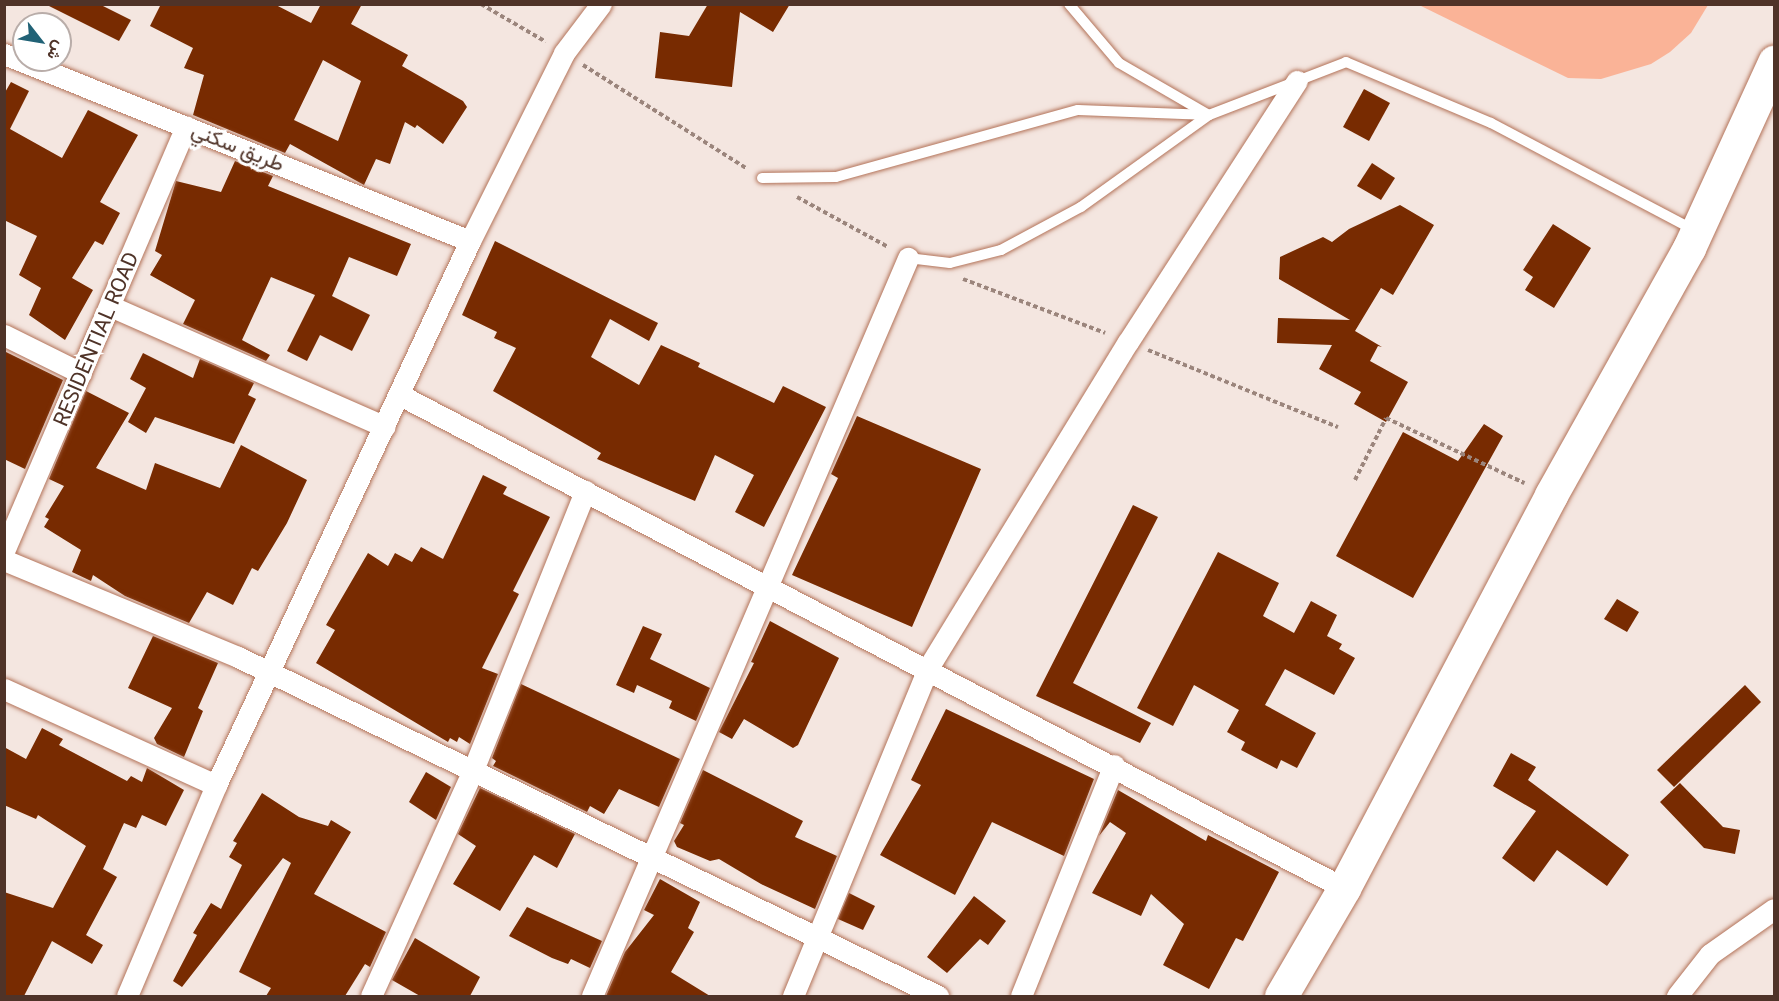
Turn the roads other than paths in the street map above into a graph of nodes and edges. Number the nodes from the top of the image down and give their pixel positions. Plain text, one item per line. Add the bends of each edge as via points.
1 (601, 4) edge
2 (1069, 4) edge
3 (4, 54) edge
4 (1774, 62) edge
5 (1298, 81) junction
6 (1209, 115) junction
7 (186, 126) junction
8 (762, 178) dead end
9 (1696, 232) junction
10 (470, 242) junction
11 (908, 258) joint
12 (110, 306) junction
13 (4, 334) edge
14 (81, 373) junction
15 (400, 395) junction
16 (385, 427) junction
17 (585, 491) junction
18 (4, 551) edge
19 (4, 560) edge
20 (768, 585) junction
21 (928, 668) junction
22 (267, 673) junction
23 (4, 689) edge
24 (1114, 765) junction
25 (473, 770) junction
26 (216, 785) junction
27 (652, 856) junction
28 (1344, 888) junction
29 (1774, 909) edge
30 (818, 936) junction
31 (127, 996) edge
32 (371, 996) edge
33 (592, 996) edge
34 (793, 996) edge
35 (938, 996) edge
36 (1022, 996) edge
37 (1281, 996) edge
38 (1677, 996) edge

1 - 10 street via 564,53
2 - 6 lane via 1119,63
3 - 7 street, طريق سكني
4 - 9 main road
5 - 6 lane
5 - 9 lane via 1346,62 1491,123
5 - 21 street via 1128,342
6 - 8 lane via 1078,110 836,177
6 - 11 lane via 1081,207 1001,250 950,263
7 - 10 street, طريق سكني
7 - 12 street, RESIDENTIAL ROAD
9 - 28 main road via 1551,495
10 - 15 street
11 - 20 street
12 - 14 street, RESIDENTIAL ROAD
12 - 16 street
13 - 14 street
14 - 18 street, RESIDENTIAL ROAD
15 - 16 street
15 - 17 street
16 - 22 street
17 - 20 street
17 - 25 street
19 - 22 street via 238,657
20 - 21 street
20 - 27 street
21 - 24 street
21 - 30 street
22 - 25 street
22 - 26 street
23 - 26 street
24 - 28 street
24 - 36 street
25 - 27 street
25 - 32 street
26 - 31 street
27 - 30 street
27 - 33 street
28 - 37 main road
29 - 38 street via 1710,954
30 - 34 street
30 - 35 street

